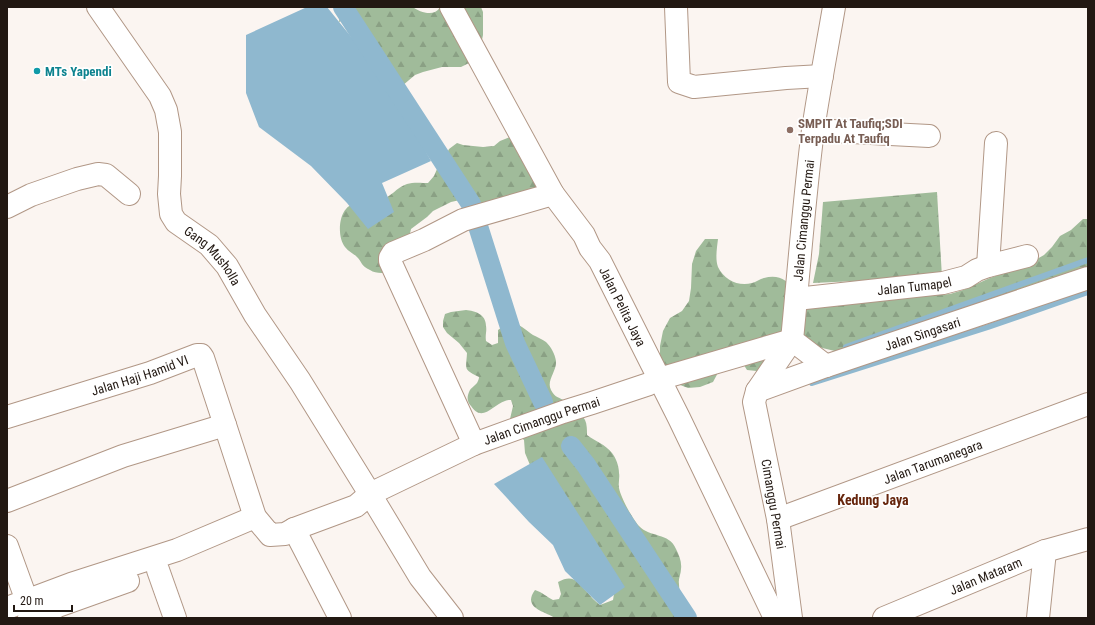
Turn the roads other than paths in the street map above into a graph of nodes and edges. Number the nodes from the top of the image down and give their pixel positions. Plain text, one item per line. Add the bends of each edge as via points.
1 (98, 7) edge
2 (451, 7) edge
3 (676, 7) edge
4 (834, 7) edge
5 (822, 76) junction
6 (813, 130) junction
7 (929, 136) dead end
8 (996, 143) dead end
9 (129, 194) dead end
10 (552, 194) junction
11 (7, 206) edge
12 (1027, 256) dead end
13 (988, 266) junction
14 (1088, 278) edge
15 (796, 299) junction
16 (792, 340) junction
17 (825, 366) junction
18 (659, 379) junction
19 (757, 391) junction
20 (1088, 404) edge
21 (7, 416) edge
22 (225, 425) junction
23 (474, 444) junction
24 (370, 494) junction
25 (7, 501) edge
26 (778, 519) junction
27 (258, 522) junction
28 (294, 529) junction
29 (1088, 539) edge
30 (7, 546) edge
31 (1045, 551) junction
32 (158, 570) junction
33 (21, 609) edge
34 (61, 612) edge
35 (175, 618) edge
36 (340, 618) edge
37 (452, 618) edge
38 (775, 618) edge
39 (791, 618) edge
40 (884, 618) edge
41 (1038, 618) edge

1 - 24 street, Gang Musholla via 160,96 166,110 170,132 171,214 176,222 209,245 227,266 255,315 300,381
2 - 10 street, Jalan Pelita Jaya
3 - 5 street via 679,82 694,87
4 - 5 street, Jalan Cimanggu Permai
5 - 6 street, Jalan Cimanggu Permai
6 - 7 street
6 - 15 street, Jalan Cimanggu Permai
8 - 13 street
9 - 11 street via 106,175 98,174 31,195
10 - 18 street, Jalan Pelita Jaya via 600,261
10 - 23 street via 463,220 393,253 390,258
12 - 13 street, Jalan Tumapel
13 - 15 street, Jalan Tumapel via 966,277 943,283
14 - 17 street, Jalan Singasari
15 - 16 street, Jalan Cimanggu Permai
16 - 17 street
16 - 18 street, Jalan Cimanggu Permai
16 - 19 street, Jalan Cimanggu Permai
17 - 19 street, Jalan Singasari
18 - 23 street, Jalan Cimanggu Permai
18 - 38 street, Jalan Pelita Jaya
19 - 26 street, Cimanggu Permai via 754,402
20 - 26 street, Jalan Tarumanegara
21 - 22 street, Jalan Haji Hamid VI via 150,373 197,355 203,358
22 - 25 street via 123,456
22 - 27 street, Jalan Haji Hamid VI
23 - 24 street, Jalan Cimanggu Permai
24 - 28 street, Jalan Cimanggu Permai via 356,506
24 - 37 street, Gang Musholla via 420,577
26 - 39 street, Cimanggu Permai
27 - 28 street, Jalan Cimanggu Permai via 270,536 285,534
27 - 32 street
27 - 33 street via 71,584
28 - 36 street
29 - 31 street, Jalan Mataram
30 - 33 street
31 - 40 street, Jalan Mataram
31 - 41 street
32 - 34 street
32 - 35 street
33 - 34 street

